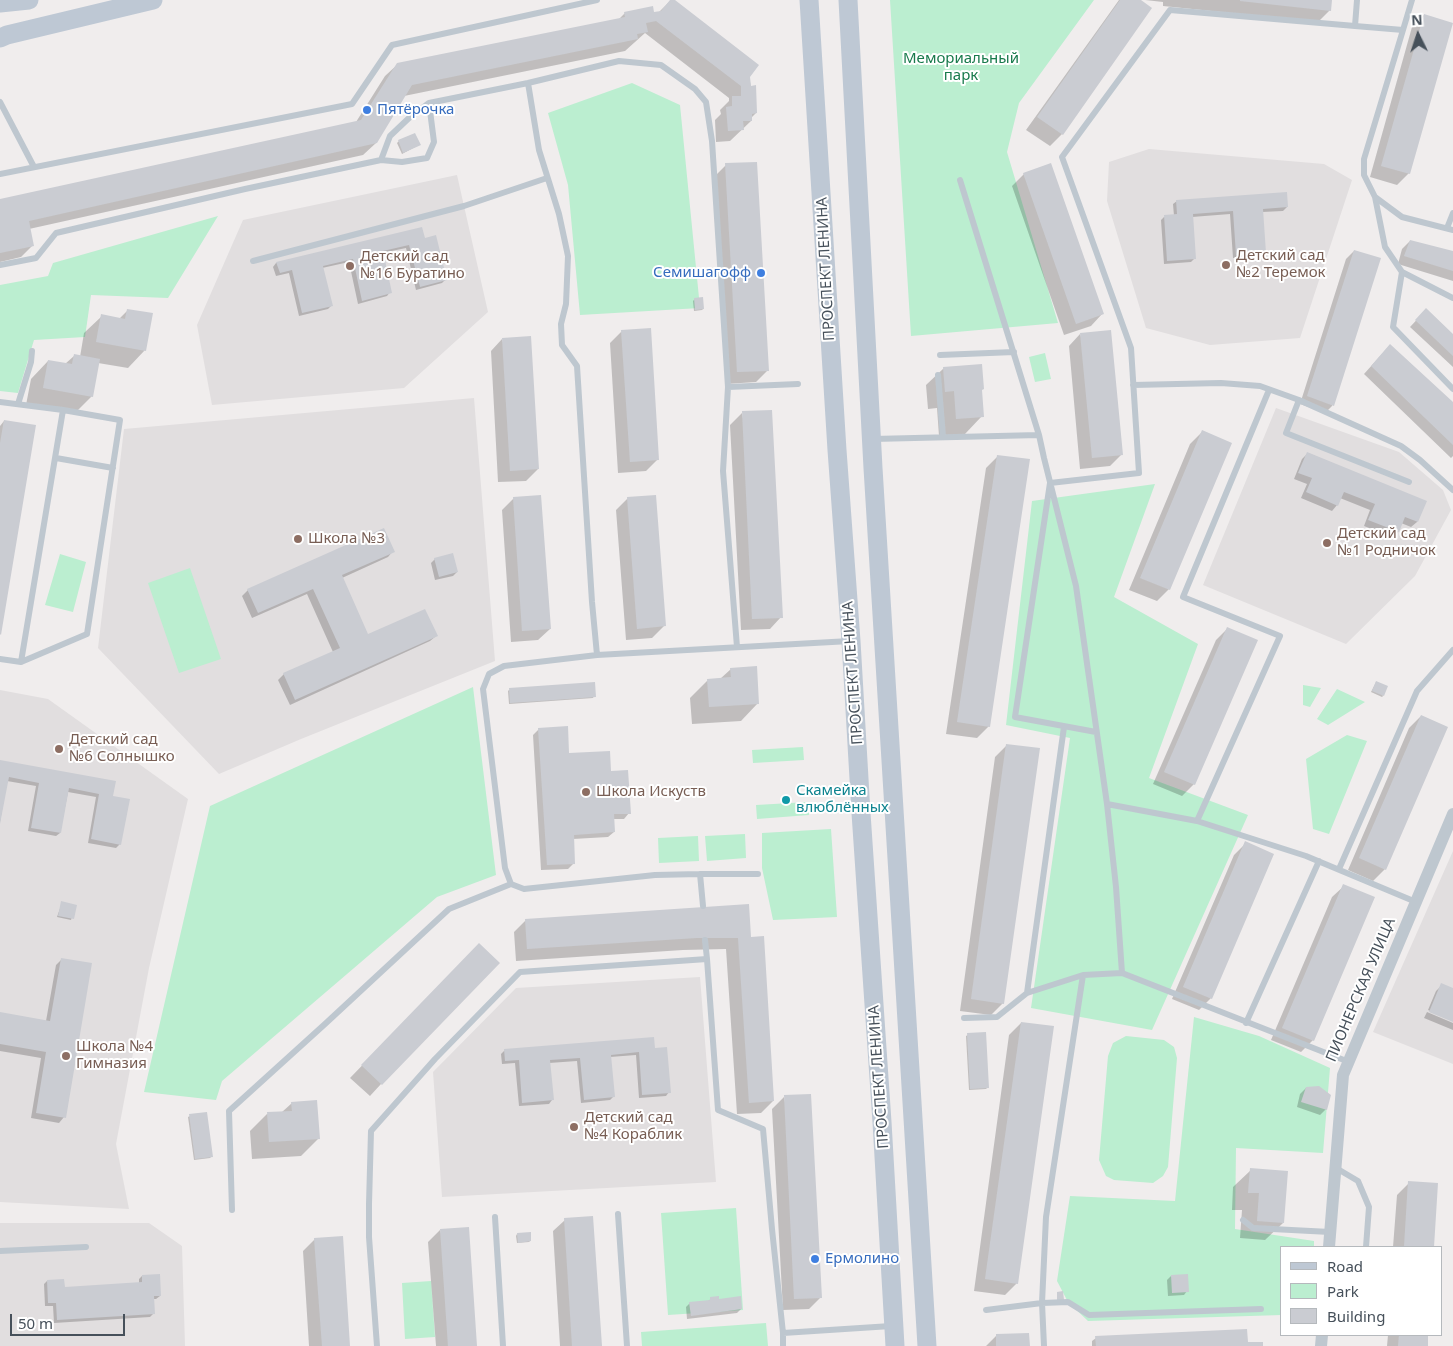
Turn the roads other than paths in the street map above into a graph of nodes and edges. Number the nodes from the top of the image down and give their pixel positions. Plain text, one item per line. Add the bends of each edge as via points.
1 (29, 0) edge
2 (153, 0) edge
3 (597, 0) edge
4 (809, 0) edge
5 (848, 0) edge
6 (1357, 0) edge
7 (1412, 0) edge
8 (0, 3) edge
9 (46, 25) junction
10 (1355, 26) junction
11 (0, 30) edge
12 (1403, 30) junction
13 (0, 38) edge
14 (528, 83) junction
15 (0, 102) edge
16 (429, 103) junction
17 (381, 160) junction
18 (34, 167) junction
19 (0, 174) edge
20 (547, 178) junction
21 (960, 180) dead end
22 (1375, 197) junction
23 (1453, 213) edge
24 (1450, 229) edge
25 (253, 261) dead end
26 (0, 265) edge
27 (1402, 272) junction
28 (1453, 298) edge
29 (32, 352) dead end
30 (1014, 352) junction
31 (940, 356) dead end
32 (938, 375) dead end
33 (798, 384) dead end
34 (1133, 385) junction
35 (728, 387) junction
36 (1453, 389) edge
37 (1269, 390) junction
38 (1299, 400) junction
39 (0, 402) edge
40 (18, 404) junction
41 (63, 410) junction
42 (1040, 435) junction
43 (943, 437) junction
44 (872, 438) junction
45 (56, 458) junction
46 (113, 468) junction
47 (1409, 482) dead end
48 (1050, 483) junction
49 (1453, 490) edge
50 (851, 641) junction
51 (737, 647) junction
52 (1453, 650) edge
53 (596, 655) junction
54 (0, 659) edge
55 (21, 662) junction
56 (1064, 726) junction
57 (1096, 732) junction
58 (1106, 804) junction
59 (1453, 814) edge
60 (1197, 821) junction
61 (1319, 861) junction
62 (1339, 869) junction
63 (700, 874) junction
64 (758, 874) dead end
65 (511, 884) junction
66 (1416, 902) junction
67 (703, 906) dead end
68 (705, 940) dead end
69 (707, 959) junction
70 (1122, 974) junction
71 (1083, 975) junction
72 (1027, 994) junction
73 (964, 1018) dead end
74 (1246, 1023) junction
75 (1349, 1062) junction
76 (1336, 1168) junction
77 (232, 1210) dead end
78 (618, 1214) dead end
79 (495, 1217) dead end
80 (1243, 1220) dead end
81 (1330, 1232) junction
82 (1329, 1246) edge
83 (1366, 1246) edge
84 (86, 1247) dead end
85 (0, 1251) edge
86 (1042, 1303) junction
87 (1261, 1309) dead end
88 (986, 1310) dead end
89 (894, 1326) junction
90 (783, 1333) junction
91 (377, 1346) edge
92 (503, 1346) edge
93 (627, 1346) edge
94 (783, 1346) edge
95 (895, 1346) edge
96 (927, 1346) edge
97 (1044, 1346) edge

1 - 8 main road
2 - 9 main road
3 - 18 lane via 392,45 352,104
4 - 50 main road, ПРОСПЕКТ ЛЕНИНА
5 - 44 main road, ПРОСПЕКТ ЛЕНИНА
6 - 10 lane
7 - 12 lane
9 - 11 main road
9 - 13 main road
10 - 12 lane
10 - 34 lane via 1170,10 1062,157 1131,348
12 - 22 lane via 1364,159 1364,175
14 - 16 lane
14 - 20 lane
14 - 35 lane via 619,61 661,65 695,89 706,102 712,140
15 - 18 lane
16 - 17 lane via 390,136
16 - 17 lane via 434,142 427,158 402,162
17 - 26 lane via 56,233 36,258
18 - 19 lane
20 - 25 lane via 464,206
20 - 53 lane via 568,256 562,345 577,366
21 - 30 lane
22 - 24 lane via 1402,217
22 - 27 lane via 1384,247
23 - 24 lane
27 - 28 lane
27 - 36 lane via 1393,327
29 - 40 lane
30 - 31 lane
30 - 42 lane
32 - 43 lane
33 - 35 lane
34 - 37 lane via 1221,383 1260,386
34 - 48 lane via 1138,473
35 - 51 lane via 722,471
37 - 38 lane
37 - 60 lane via 1183,597 1280,636
38 - 47 lane via 1286,433
38 - 49 lane via 1401,446
39 - 40 lane
40 - 41 lane
41 - 45 lane
41 - 46 lane via 120,420
42 - 43 lane
42 - 48 lane
43 - 44 lane
44 - 96 main road, ПРОСПЕКТ ЛЕНИНА
45 - 46 lane
45 - 55 lane
46 - 55 lane via 87,634
48 - 56 lane via 1015,717
48 - 57 lane via 1076,586
50 - 51 lane
50 - 89 main road, ПРОСПЕКТ ЛЕНИНА
51 - 53 lane
52 - 62 lane via 1417,691
53 - 65 lane via 504,666 489,674 483,689 505,868
54 - 55 lane
56 - 57 lane
56 - 72 lane
57 - 58 lane
58 - 60 lane
58 - 70 lane
59 - 66 street, ПИОНЕРСКАЯ УЛИЦА
60 - 61 lane
61 - 62 lane
61 - 74 lane
62 - 66 lane
63 - 64 lane
63 - 65 lane via 656,875 524,889
63 - 67 lane
65 - 77 lane via 449,909 229,1111
66 - 75 street, ПИОНЕРСКАЯ УЛИЦА
68 - 69 lane
69 - 90 lane via 718,1110 763,1129
69 - 91 lane via 520,972 435,1059 371,1131 369,1237
70 - 71 lane
70 - 74 lane
71 - 72 lane
71 - 86 lane via 1046,1217
72 - 73 lane via 997,1017
74 - 75 lane
75 - 76 street, ПИОНЕРСКАЯ УЛИЦА via 1343,1075
76 - 81 street, ПИОНЕРСКАЯ УЛИЦА
76 - 83 lane via 1358,1182 1369,1207
78 - 93 lane
79 - 92 lane
80 - 81 lane via 1253,1228
81 - 82 street, ПИОНЕРСКАЯ УЛИЦА
84 - 85 lane
86 - 87 lane via 1068,1302 1089,1315
86 - 88 lane
86 - 97 lane
89 - 90 lane
89 - 95 main road, ПРОСПЕКТ ЛЕНИНА
90 - 94 lane

